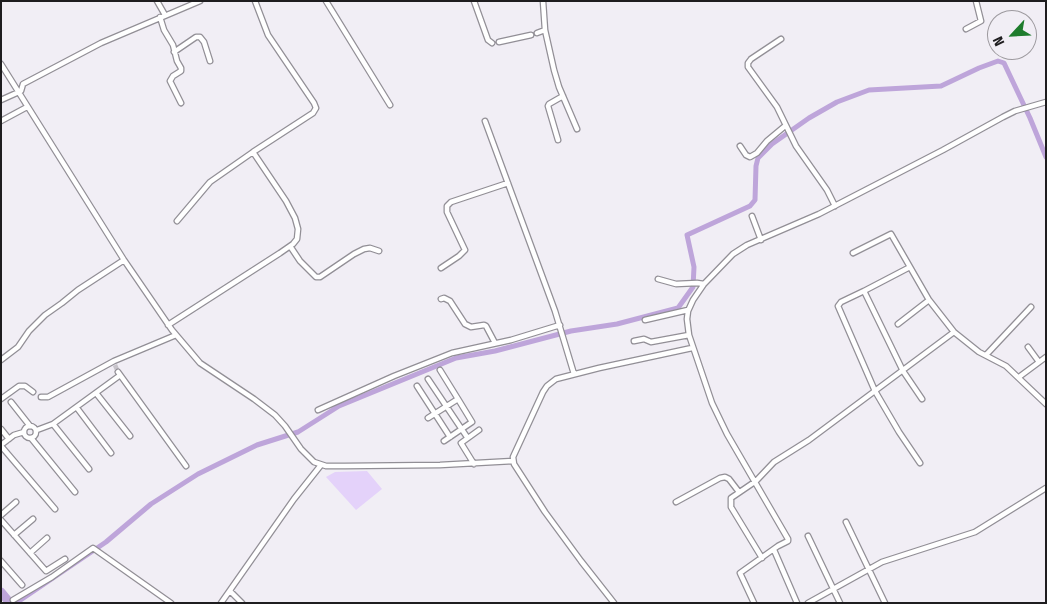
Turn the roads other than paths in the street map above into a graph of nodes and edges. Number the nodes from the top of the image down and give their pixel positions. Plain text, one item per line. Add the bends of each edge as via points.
1 (157, 1) edge
2 (200, 1) edge
3 (255, 1) edge
4 (326, 1) edge
5 (474, 1) edge
6 (543, 1) edge
7 (976, 1) edge
8 (163, 16) junction
9 (966, 29) dead end
10 (545, 30) junction
11 (537, 33) dead end
12 (532, 35) dead end
13 (781, 39) dead end
14 (499, 42) dead end
15 (492, 43) dead end
16 (174, 52) junction
17 (210, 62) dead end
18 (1, 64) edge
19 (18, 90) junction
20 (563, 96) junction
21 (1, 100) edge
22 (1046, 102) edge
23 (181, 103) dead end
24 (390, 105) dead end
25 (27, 107) junction
26 (1, 120) edge
27 (485, 121) dead end
28 (786, 127) junction
29 (577, 129) dead end
30 (558, 140) dead end
31 (740, 146) dead end
32 (253, 152) junction
33 (508, 183) junction
34 (835, 206) junction
35 (752, 216) dead end
36 (177, 221) dead end
37 (761, 240) junction
38 (290, 246) junction
39 (379, 251) dead end
40 (853, 253) dead end
41 (124, 260) junction
42 (910, 267) junction
43 (441, 268) dead end
44 (658, 279) dead end
45 (704, 284) junction
46 (864, 291) junction
47 (441, 299) dead end
48 (929, 300) junction
49 (1031, 307) dead end
50 (688, 310) junction
51 (645, 320) dead end
52 (171, 323) junction
53 (898, 324) dead end
54 (560, 327) junction
55 (954, 332) junction
56 (176, 335) junction
57 (689, 335) junction
58 (634, 341) dead end
59 (494, 343) junction
60 (1028, 347) dead end
61 (692, 348) junction
62 (986, 355) junction
63 (1046, 357) edge
64 (1, 360) edge
65 (1039, 362) junction
66 (440, 370) dead end
67 (903, 371) junction
68 (574, 374) junction
69 (1019, 377) junction
70 (428, 379) dead end
71 (417, 386) dead end
72 (875, 391) junction
73 (33, 392) dead end
74 (96, 393) junction
75 (41, 397) dead end
76 (1, 399) edge
77 (458, 399) junction
78 (922, 399) dead end
79 (11, 402) dead end
80 (1046, 404) edge
81 (447, 407) junction
82 (77, 408) junction
83 (318, 410) dead end
84 (436, 414) junction
85 (428, 418) dead end
86 (53, 424) junction
87 (30, 426) junction
88 (1, 429) edge
89 (462, 429) junction
90 (36, 430) junction
91 (479, 430) dead end
92 (24, 432) junction
93 (130, 436) dead end
94 (450, 437) junction
95 (467, 437) junction
96 (9, 438) junction
97 (31, 438) junction
98 (444, 441) dead end
99 (1, 446) edge
100 (111, 453) dead end
101 (513, 461) junction
102 (920, 463) dead end
103 (474, 464) junction
104 (321, 465) junction
105 (186, 466) dead end
106 (89, 469) dead end
107 (756, 481) junction
108 (1046, 488) edge
109 (75, 492) dead end
110 (739, 492) junction
111 (16, 502) dead end
112 (676, 502) dead end
113 (55, 509) dead end
114 (1, 514) edge
115 (32, 519) dead end
116 (1, 520) edge
117 (846, 522) dead end
118 (14, 535) junction
119 (808, 536) dead end
120 (47, 538) dead end
121 (774, 550) junction
122 (30, 553) junction
123 (762, 558) junction
124 (65, 559) dead end
125 (1, 561) edge
126 (869, 569) junction
127 (22, 585) dead end
128 (834, 589) junction
129 (230, 591) junction
130 (13, 600) dead end
131 (171, 603) edge
132 (221, 603) edge
133 (242, 603) edge
134 (614, 603) edge
135 (754, 603) edge
136 (797, 603) edge
137 (808, 603) edge
138 (840, 603) edge
139 (884, 603) edge

1 - 8 street
2 - 8 street
3 - 32 street via 268,35 316,108
4 - 24 street
5 - 15 street
6 - 10 street
7 - 9 street via 981,21
8 - 16 street via 164,30
8 - 19 street via 101,43 23,84
10 - 11 street
10 - 20 street
12 - 14 street
13 - 28 street via 748,63
16 - 17 street via 200,37
16 - 23 street via 181,71 170,80
18 - 19 street
19 - 21 street
19 - 25 street
20 - 29 street
20 - 30 street via 548,106
22 - 34 street via 1003,117
25 - 26 street
25 - 41 street
27 - 33 street
28 - 31 street via 750,157
28 - 34 street
32 - 36 street via 210,182
32 - 38 street via 295,218 297,239
33 - 43 street via 448,204 447,212 464,250
33 - 54 street
34 - 37 street
35 - 37 street
37 - 45 street via 733,254
38 - 39 street via 316,277 364,249
38 - 52 street
40 - 42 street via 890,234
41 - 52 street
41 - 64 street via 44,315 18,347
42 - 46 street
42 - 48 street
44 - 45 street via 676,284
45 - 50 street
46 - 67 street
46 - 72 street via 838,306
47 - 59 street via 450,302 465,324 486,326
48 - 53 street
48 - 55 street
49 - 62 street
50 - 51 street
50 - 57 street
52 - 56 street
54 - 59 street
54 - 68 street
55 - 62 street
55 - 67 street
56 - 75 street via 48,397
56 - 104 street via 200,363 275,415 309,458
57 - 58 street via 651,342 644,339
57 - 61 street
59 - 83 street via 452,353
60 - 65 street
61 - 68 street
61 - 107 street via 712,403
62 - 69 street
63 - 65 street
65 - 69 street
66 - 77 street
67 - 72 street
67 - 78 street
68 - 101 street via 547,386
69 - 80 street
70 - 81 street
71 - 84 street
72 - 102 street
72 - 107 street via 774,462
73 - 76 street via 19,386
74 - 82 street
74 - 93 street
74 - 105 street via 119,374
77 - 81 street
77 - 89 street via 472,422
79 - 87 street
81 - 84 street
81 - 89 street
82 - 86 street
82 - 100 street
84 - 85 street
84 - 94 street
86 - 90 street
86 - 106 street
87 - 90 street
87 - 92 street
88 - 96 street
89 - 94 street
89 - 95 street
90 - 97 street
91 - 95 street
92 - 96 street
92 - 97 street
94 - 98 street
95 - 103 street via 461,443
96 - 99 street
97 - 109 street
99 - 113 street
101 - 103 street
101 - 134 street via 564,538
103 - 104 street
104 - 129 street
107 - 110 street
107 - 121 street via 788,538 788,542
108 - 126 street via 975,532
110 - 112 street via 725,477
110 - 123 street via 731,498 731,506
111 - 114 street
115 - 118 street
116 - 118 street
117 - 126 street
118 - 122 street
119 - 128 street
120 - 122 street
121 - 123 street
121 - 136 street
122 - 124 street via 46,571
123 - 135 street via 740,573
125 - 127 street
126 - 128 street
126 - 139 street
128 - 137 street
128 - 138 street
129 - 132 street
129 - 133 street
130 - 131 street via 96,551

